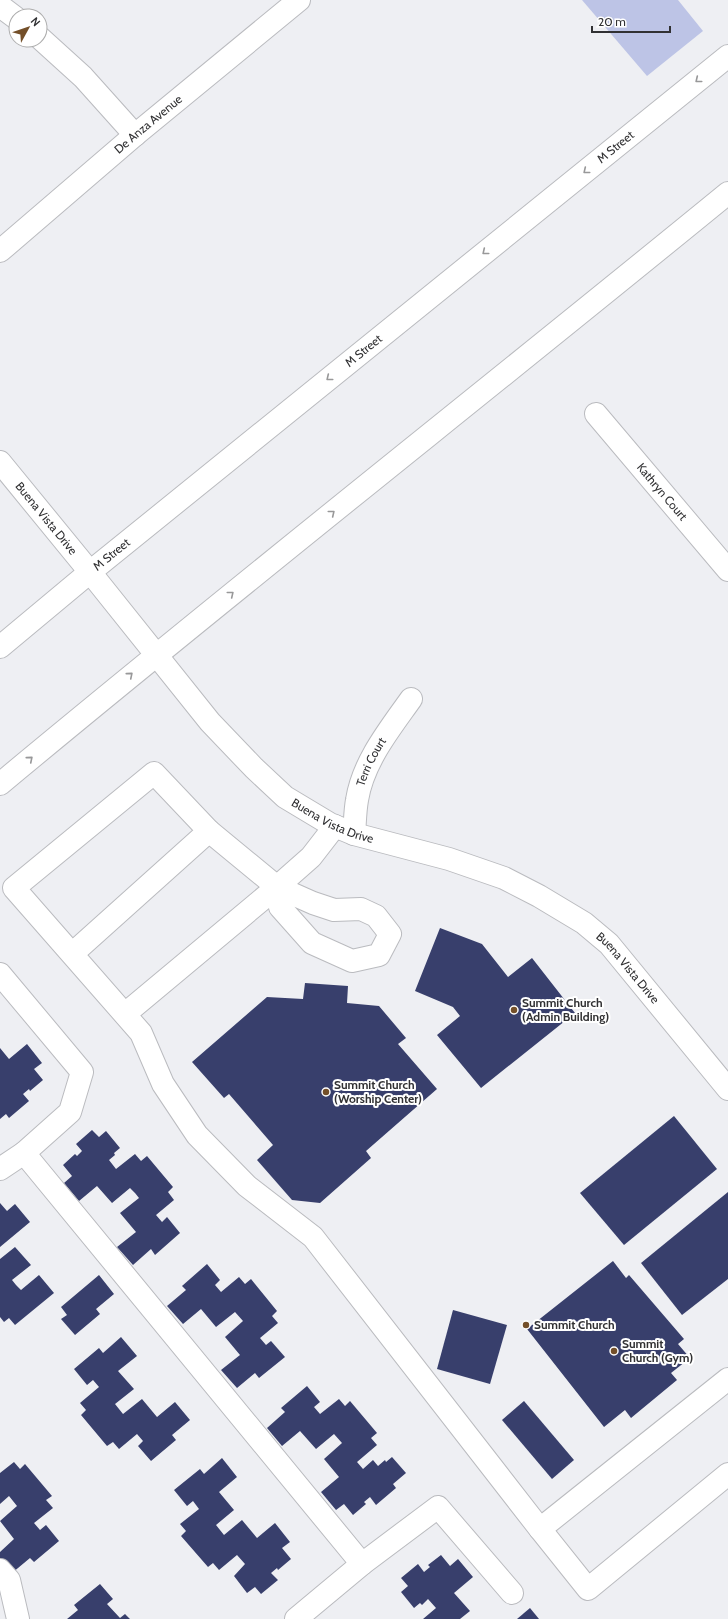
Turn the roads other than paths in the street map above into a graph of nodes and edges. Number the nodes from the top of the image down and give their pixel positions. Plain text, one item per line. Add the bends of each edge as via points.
1 (299, 0) edge
2 (48, 45) edge
3 (728, 56) edge
4 (135, 135) junction
5 (728, 193) edge
6 (0, 251) edge
7 (596, 414) dead end
8 (0, 462) edge
9 (728, 570) edge
10 (90, 572) junction
11 (0, 648) edge
12 (156, 654) junction
13 (411, 700) dead end
14 (0, 784) edge
15 (335, 826) junction
16 (209, 831) junction
17 (354, 834) junction
18 (277, 887) junction
19 (72, 954) junction
20 (0, 974) edge
21 (125, 1014) junction
22 (728, 1089) edge
23 (24, 1152) junction
24 (0, 1169) edge
25 (728, 1379) edge
26 (728, 1474) edge
27 (540, 1529) junction
28 (362, 1564) junction
29 (0, 1570) edge
30 (512, 1593) dead end
31 (18, 1619) edge
32 (296, 1619) edge

1 - 4 street, De Anza Avenue
2 - 4 street via 83,77
3 -> 10 street, M Street
4 - 6 street, De Anza Avenue
12 -> 5 street
7 - 9 street, Kathryn Court
8 - 10 street, Buena Vista Drive
10 - 11 street, M Street
10 - 12 street, Buena Vista Drive
14 -> 12 street
12 - 15 street, Buena Vista Drive via 210,722 254,768 285,797
13 - 17 street, Terri Court via 385,735 368,765 357,799
15 - 17 street, Buena Vista Drive
15 - 18 street via 311,858
16 - 18 street
16 - 19 street
16 - 19 street via 154,773 14,888
17 - 22 street, Buena Vista Drive via 449,859 504,878 584,923 609,944
18 - 18 street via 280,907 312,943 352,961 379,955 390,934 376,916 361,909 334,910
18 - 21 street
19 - 21 street
20 - 23 street via 82,1072 70,1112
21 - 27 street via 141,1033 163,1084 197,1135 247,1186 313,1237
23 - 24 street
23 - 28 street
25 - 27 street
26 - 27 street via 588,1589
28 - 30 street via 438,1507
28 - 32 street
29 - 31 street via 9,1580

